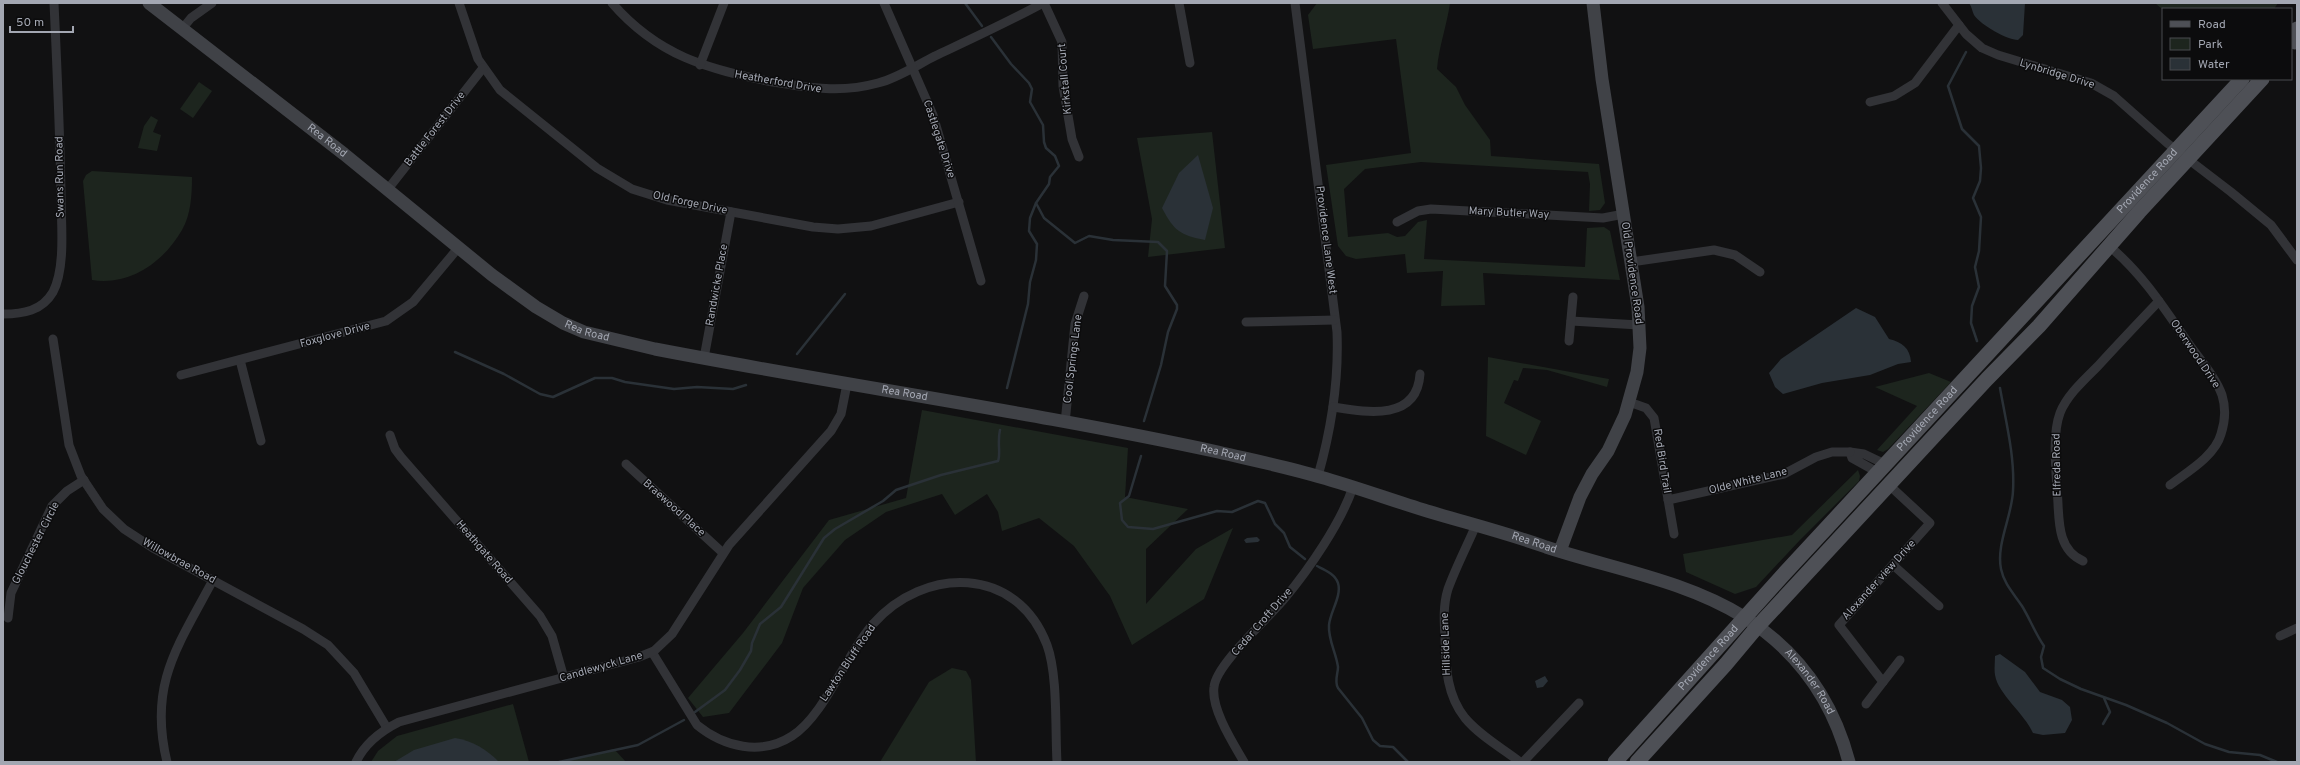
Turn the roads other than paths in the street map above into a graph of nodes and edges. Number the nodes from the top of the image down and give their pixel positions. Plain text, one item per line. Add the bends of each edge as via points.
1 (54, 3) edge
2 (149, 3) edge
3 (212, 3) edge
4 (459, 3) edge
5 (612, 3) edge
6 (724, 3) edge
7 (884, 3) edge
8 (1044, 3) edge
9 (1180, 3) edge
10 (1295, 3) edge
11 (1593, 3) edge
12 (1942, 3) edge
13 (1959, 25) junction
14 (182, 28) junction
15 (1190, 63) dead end
16 (700, 65) junction
17 (483, 68) junction
18 (912, 68) junction
19 (2241, 80) edge
20 (2261, 80) edge
21 (1870, 102) dead end
22 (2182, 155) junction
23 (1079, 157) dead end
24 (388, 189) junction
25 (959, 202) junction
26 (731, 212) junction
27 (1624, 214) junction
28 (1397, 222) dead end
29 (2109, 246) junction
30 (459, 247) junction
31 (2297, 260) edge
32 (1631, 262) junction
33 (1760, 272) dead end
34 (981, 281) dead end
35 (1084, 296) dead end
36 (1573, 297) dead end
37 (2159, 301) junction
38 (3, 314) edge
39 (1336, 320) junction
40 (1571, 320) junction
41 (1246, 322) dead end
42 (1640, 325) junction
43 (53, 339) dead end
44 (1569, 341) dead end
45 (704, 358) junction
46 (240, 360) junction
47 (1420, 374) dead end
48 (182, 375) dead end
49 (847, 384) junction
50 (1629, 402) junction
51 (1333, 407) junction
52 (1065, 424) junction
53 (390, 434) dead end
54 (261, 441) dead end
55 (626, 464) dead end
56 (1885, 474) junction
57 (1318, 476) junction
58 (84, 480) junction
59 (2170, 485) dead end
60 (1353, 487) junction
61 (1668, 500) junction
62 (1476, 525) junction
63 (1674, 534) dead end
64 (1560, 551) junction
65 (723, 553) junction
66 (2083, 561) dead end
67 (1893, 565) junction
68 (213, 580) junction
69 (1939, 606) dead end
70 (8, 618) dead end
71 (1751, 622) junction
72 (2297, 628) edge
73 (2280, 636) dead end
74 (652, 652) junction
75 (1900, 660) dead end
76 (564, 678) junction
77 (1883, 682) junction
78 (1579, 703) dead end
79 (1866, 704) dead end
80 (387, 728) junction
81 (167, 762) edge
82 (356, 762) edge
83 (1057, 762) edge
84 (1244, 762) edge
85 (1520, 762) edge
86 (1523, 762) edge
87 (1615, 762) edge
88 (1637, 762) edge
89 (1849, 762) edge

1 - 38 street, Swans Run Road via 60,162 58,275 50,296 38,308 19,314
2 - 14 main road, Rea Road
3 - 14 street
4 - 17 street, Old Forge Drive via 470,42
5 - 16 street, Heatherford Drive via 651,38 674,53
6 - 16 street
7 - 18 street, Castlegate Drive
8 - 18 street, Heatherford Drive
8 - 23 street, Kirkstall Court via 1062,42 1063,86 1072,139
9 - 15 street
10 - 39 street, Providence Lane West
11 - 27 main road, Old Providence Road via 1602,79
12 - 13 street, Lynbridge Drive
13 - 21 street via 1915,83 1894,96
13 - 22 street, Lynbridge Drive via 1974,42 1992,53 2100,87 2114,96
14 - 24 main road, Rea Road
16 - 18 street, Heatherford Drive via 722,72 831,90 879,83
17 - 24 street, Battle Forest Drive
17 - 26 street, Old Forge Drive via 500,90 621,184 667,200
18 - 25 street, Castlegate Drive via 933,115
19 - 22 main road, Providence Road
20 - 22 main road, Providence Road
22 - 29 main road, Providence Road
22 - 31 street, Lynbridge Drive via 2271,225
22 - 56 main road, Providence Road
24 - 30 main road, Rea Road
25 - 26 street, Old Forge Drive via 871,226 844,229 813,227
25 - 34 street, Castlegate Drive
26 - 45 street, Randwicke Place
27 - 28 street, Mary Butler Way via 1603,218 1431,209 1418,211
27 - 32 main road, Old Providence Road
29 - 37 street, Oberwood Drive via 2134,268
29 - 56 main road, Providence Road via 2039,326
30 - 45 main road, Rea Road via 536,307 563,323 605,339
30 - 46 street, Foxglove Drive via 413,302 392,318 357,330
32 - 33 street via 1714,250 1735,255
32 - 42 main road, Old Providence Road
35 - 52 street, Cool Springs Lane via 1075,324
36 - 40 street
37 - 59 street, Oberwood Drive via 2218,385 2224,404 2223,426 2216,445
37 - 66 street, Elfreda Road via 2084,381 2060,413 2056,431 2058,520 2066,549 2075,558
39 - 41 street
39 - 51 street, Providence Lane West via 1338,356
40 - 42 street
40 - 44 street
42 - 50 main road, Old Providence Road via 1637,372
43 - 58 street, Willowbrae Road via 69,445
45 - 49 main road, Rea Road via 727,357
46 - 48 street, Foxglove Drive
46 - 54 street
47 - 51 street via 1419,386 1414,395 1402,405 1385,412 1369,413
49 - 52 main road, Rea Road
49 - 65 street, Candlewyck Lane via 837,422 749,520
50 - 61 street, Red Bird Trail via 1646,408 1654,418
50 - 64 main road, Old Providence Road via 1618,432 1580,497
51 - 57 street, Providence Lane West
52 - 57 main road, Rea Road via 1216,452
53 - 76 street, Heathgate Road via 401,457 547,625
55 - 65 street, Braewood Place
56 - 61 street, Olde White Lane via 1864,454 1832,452 1816,457 1784,474
56 - 67 street, Alexander view Drive via 1930,523
56 - 71 main road, Providence Road
57 - 60 main road, Rea Road
58 - 68 street, Willowbrae Road via 103,509 124,529 153,548
58 - 70 street, Glouchester Circle via 67,490 52,506 11,594
60 - 62 main road, Rea Road
60 - 84 street, Cedar Croft Drive via 1344,510 1299,580 1234,655 1215,682 1216,706
61 - 63 street, Red Bird Trail
62 - 64 main road, Rea Road
62 - 85 street, Hillside Lane via 1444,605 1445,668 1452,696 1466,718 1481,734
64 - 71 main road, Rea Road via 1690,589
65 - 74 street, Candlewyck Lane via 681,623
67 - 69 street
67 - 77 street, Alexander view Drive via 1839,625
68 - 80 street, Willowbrae Road via 328,645 354,673
68 - 81 street via 177,647 164,682 160,718
71 - 87 main road, Providence Road
71 - 88 main road, Providence Road via 1726,664
71 - 89 main road, Alexander Road via 1779,643 1814,683 1834,718
72 - 73 street
74 - 76 street, Candlewyck Lane
74 - 83 street, Lawton Bluff Road via 689,714 703,730 714,738 734,745 765,746 791,737 806,724 861,639 873,624 900,600 915,591 941,583 956,581 978,584 993,589 1018,604 1032,618 1046,644 1052,673
75 - 77 street
76 - 80 street, Candlewyck Lane via 399,722
77 - 79 street
78 - 86 street
80 - 82 street, Candlewyck Lane via 370,741

